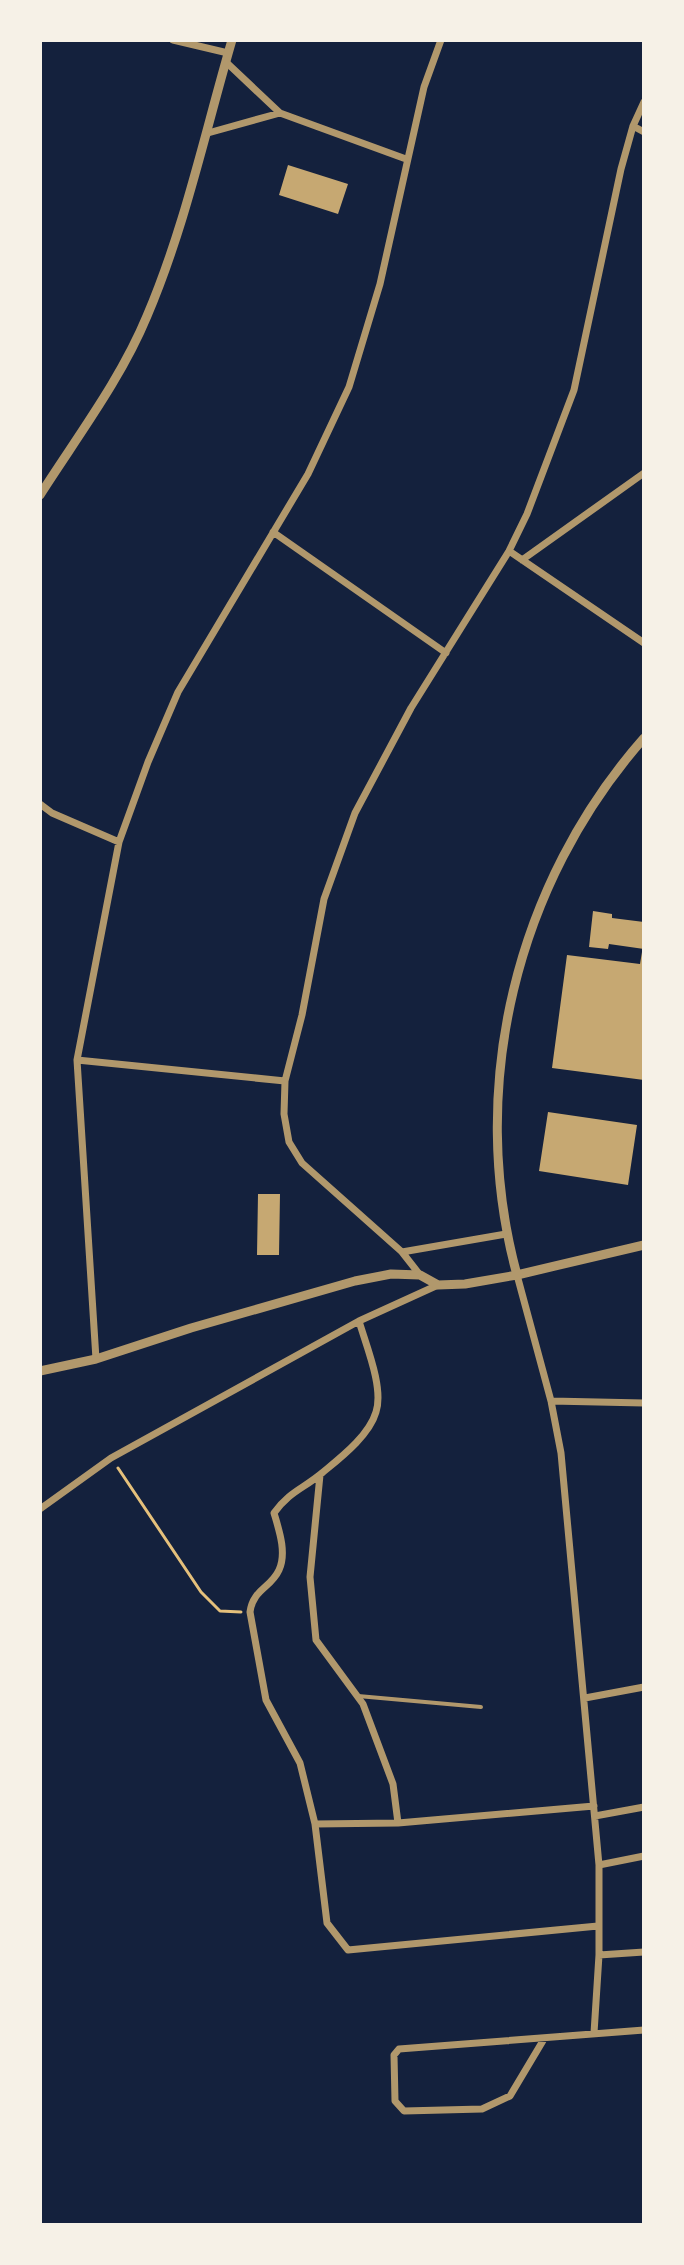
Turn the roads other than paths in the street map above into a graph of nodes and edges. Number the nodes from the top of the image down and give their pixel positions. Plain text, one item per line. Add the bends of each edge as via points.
1 (173, 40) edge
2 (232, 40) edge
3 (441, 40) edge
4 (227, 57) junction
5 (644, 102) edge
6 (280, 113) junction
7 (633, 126) junction
8 (644, 132) edge
9 (208, 133) junction
10 (406, 159) junction
11 (644, 473) edge
12 (40, 495) edge
13 (273, 532) junction
14 (509, 551) junction
15 (522, 560) junction
16 (644, 643) edge
17 (446, 653) junction
18 (644, 738) edge
19 (40, 804) edge
20 (119, 842) junction
21 (77, 1060) junction
22 (285, 1081) junction
23 (506, 1234) junction
24 (643, 1246) edge
25 (402, 1252) junction
26 (420, 1275) junction
27 (517, 1275) junction
28 (438, 1285) junction
29 (359, 1321) junction
30 (96, 1359) junction
31 (40, 1371) edge
32 (551, 1401) junction
33 (644, 1403) edge
34 (320, 1475) junction
35 (40, 1509) edge
36 (644, 1687) edge
37 (358, 1696) junction
38 (585, 1698) junction
39 (481, 1707) dead end
40 (594, 1806) junction
41 (644, 1807) edge
42 (595, 1816) junction
43 (398, 1823) junction
44 (315, 1824) junction
45 (644, 1856) edge
46 (599, 1865) junction
47 (598, 1926) junction
48 (644, 1952) edge
49 (599, 1955) junction
50 (644, 2030) edge
51 (594, 2033) junction
52 (544, 2039) junction

1 - 4 street
2 - 4 street
3 - 10 street
4 - 6 street
4 - 9 street
5 - 7 street
6 - 9 street
6 - 10 street
7 - 8 street
7 - 14 street via 574,390
9 - 12 street via 146,319
10 - 13 street via 380,284 349,387 308,474
11 - 15 street
13 - 17 street
13 - 20 street via 178,692
14 - 15 street
14 - 17 street
15 - 16 street
17 - 22 street via 355,813 337,859
18 - 23 street via 598,796 559,859 522,958 500,1057 498,1140
19 - 20 street
20 - 21 street
21 - 22 street
21 - 30 street
22 - 25 street via 289,1142 302,1163
23 - 25 street
23 - 27 street
24 - 27 street
25 - 26 street
26 - 28 street
26 - 30 street via 355,1281
27 - 28 street
27 - 32 street
28 - 29 street
29 - 34 street via 376,1378 377,1412 363,1434
29 - 35 street via 111,1458
30 - 31 street
32 - 33 street
32 - 38 street via 561,1453
34 - 37 street via 310,1577 316,1640
34 - 44 street via 287,1496 274,1513 282,1541 279,1570 252,1600 250,1612 266,1700 300,1763
36 - 38 street
37 - 39 lane
37 - 43 street via 393,1784
38 - 40 street
40 - 42 street
40 - 43 street
41 - 42 street
42 - 46 street
43 - 44 street
44 - 47 street via 327,1923 348,1950
45 - 46 street
46 - 47 street
47 - 49 street
48 - 49 street
49 - 51 street
50 - 51 street
51 - 52 street
52 - 52 street via 510,2096 482,2109 404,2111 395,2101 394,2055 399,2049

